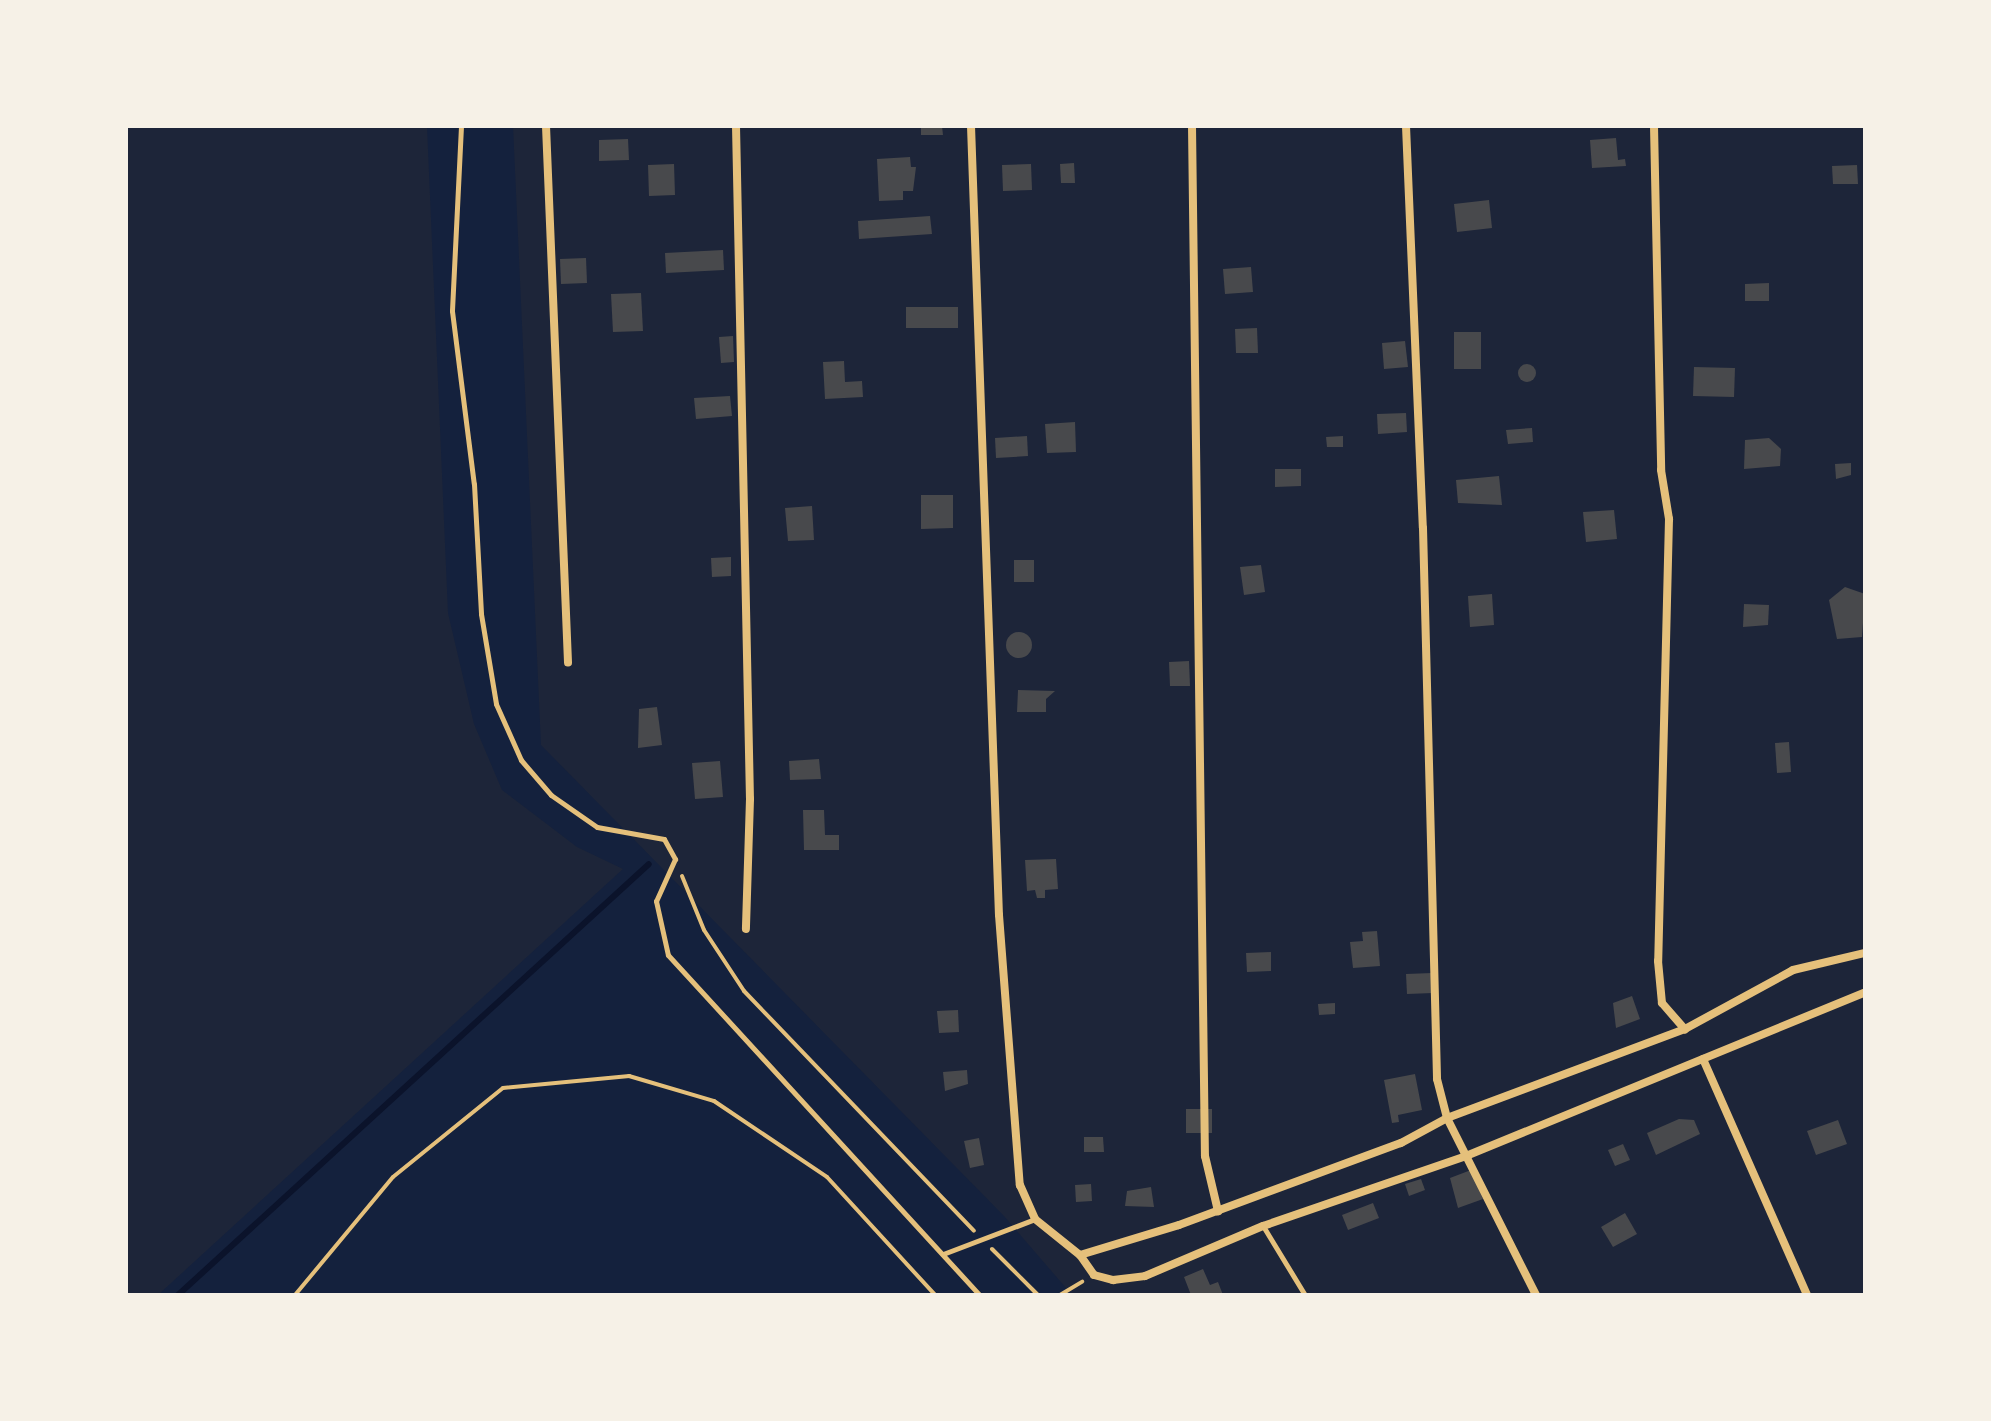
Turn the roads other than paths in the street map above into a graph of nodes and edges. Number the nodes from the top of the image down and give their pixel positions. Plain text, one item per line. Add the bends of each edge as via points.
1 (461, 126) edge
2 (546, 126) edge
3 (736, 126) edge
4 (971, 126) edge
5 (1192, 126) edge
6 (1406, 126) edge
7 (1654, 126) edge
8 (568, 663) dead end
9 (746, 929) dead end
10 (1865, 953) edge
11 (1865, 992) edge
12 (1685, 1029) junction
13 (1703, 1059) junction
14 (1447, 1118) junction
15 (1466, 1156) junction
16 (1218, 1211) junction
17 (1035, 1219) junction
18 (1263, 1226) junction
19 (943, 1254) junction
20 (1080, 1255) junction
21 (980, 1295) edge
22 (1305, 1295) edge
23 (1536, 1295) edge
24 (1807, 1295) edge

1 - 19 lane via 452,311 474,484 481,614 496,704 521,760 551,795 597,827 664,839 675,859 656,901 668,955
2 - 8 street
3 - 9 street via 750,799
4 - 17 street via 999,915 1020,1185
5 - 16 street via 1205,1156
6 - 14 street via 1437,1079
7 - 12 street via 1661,470 1669,519 1658,961 1662,1003
10 - 12 street via 1793,970
11 - 13 street
12 - 14 street
13 - 15 street
13 - 24 street
14 - 15 street
14 - 16 street via 1401,1143
15 - 18 street
15 - 23 street
16 - 20 street
17 - 19 lane
17 - 20 street
18 - 20 street via 1145,1276 1113,1280 1094,1275
18 - 22 lane
19 - 21 lane

